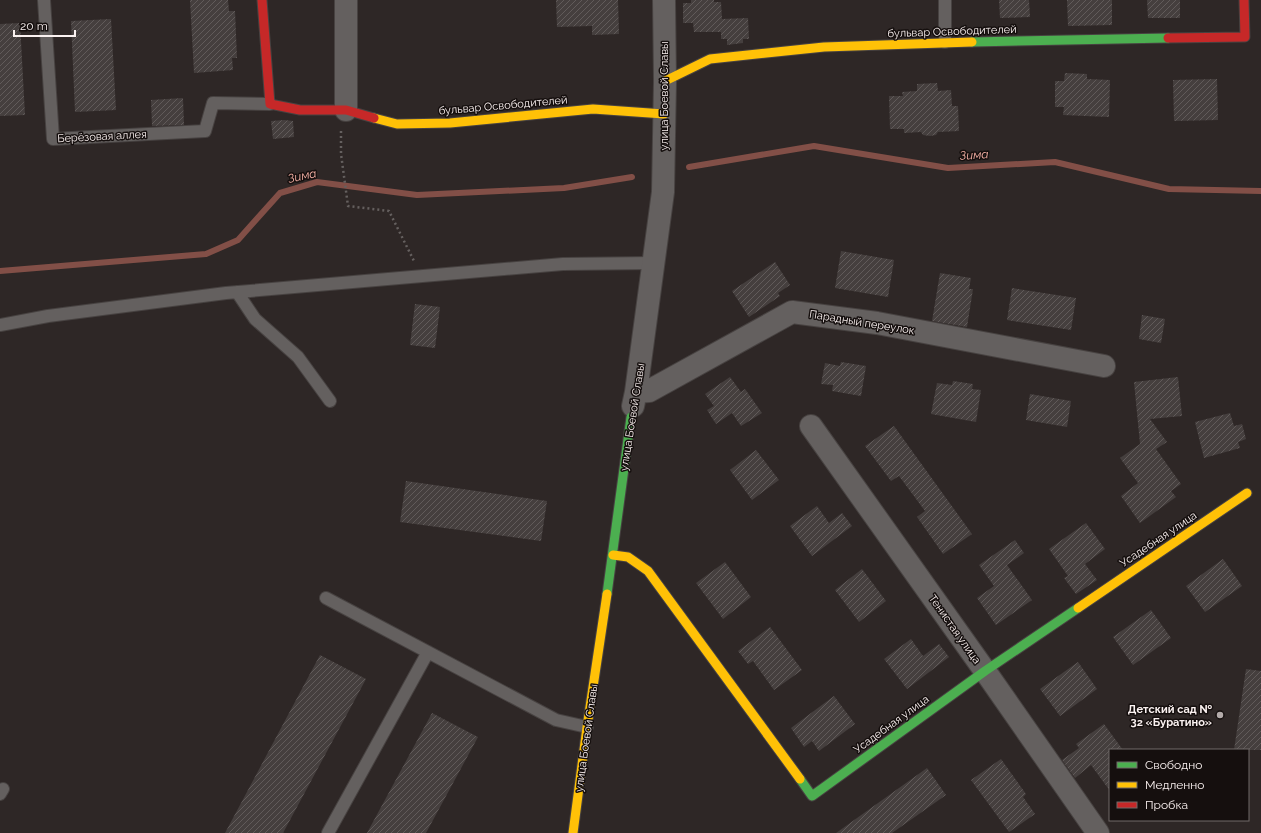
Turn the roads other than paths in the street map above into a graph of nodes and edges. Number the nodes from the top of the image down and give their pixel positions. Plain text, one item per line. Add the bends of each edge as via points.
1 (44, 0) edge
2 (262, 0) edge
3 (346, 0) edge
4 (664, 0) edge
5 (944, 0) edge
6 (1244, 0) edge
7 (945, 42) junction
8 (665, 81) junction
9 (270, 104) junction
10 (343, 110) junction
11 (664, 114) junction
12 (654, 263) junction
13 (237, 292) junction
14 (0, 325) edge
15 (1104, 366) dead end
16 (636, 392) junction
17 (330, 400) dead end
18 (630, 417) joint
19 (811, 426) dead end
20 (1247, 493) dead end
21 (613, 555) junction
22 (326, 598) dead end
23 (428, 652) junction
24 (985, 671) junction
25 (587, 727) junction
26 (328, 833) edge
27 (573, 833) edge
28 (1098, 833) edge

1 - 9 lane, Берёзовая аллея via 53,139 205,131 213,103
2 - 9 street
3 - 10 street
4 - 8 street, улица Боевой Славы
5 - 7 lane
6 - 7 street, бульвар Освободителей via 1245,37
7 - 8 street, бульвар Освободителей via 824,48 710,59
8 - 11 street, улица Боевой Славы
9 - 10 street, бульвар Освободителей via 300,110
10 - 11 street, бульвар Освободителей via 397,124 450,123 593,109
11 - 12 street, улица Боевой Славы via 663,192
12 - 13 lane via 563,264
12 - 16 street, улица Боевой Славы
13 - 14 lane via 48,316
13 - 17 lane via 255,318 298,357
15 - 16 street, Парадный переулок via 877,323 792,312 649,391
16 - 18 street, улица Боевой Славы
18 - 21 street, улица Боевой Славы
19 - 24 street, Тенистая улица
20 - 24 street, Усадебная улица
21 - 24 street, Усадебная улица via 628,557 648,571 812,796
21 - 25 street, улица Боевой Славы
22 - 23 lane
23 - 25 lane via 556,720
23 - 26 lane
24 - 28 street, Тенистая улица
25 - 27 street, улица Боевой Славы

